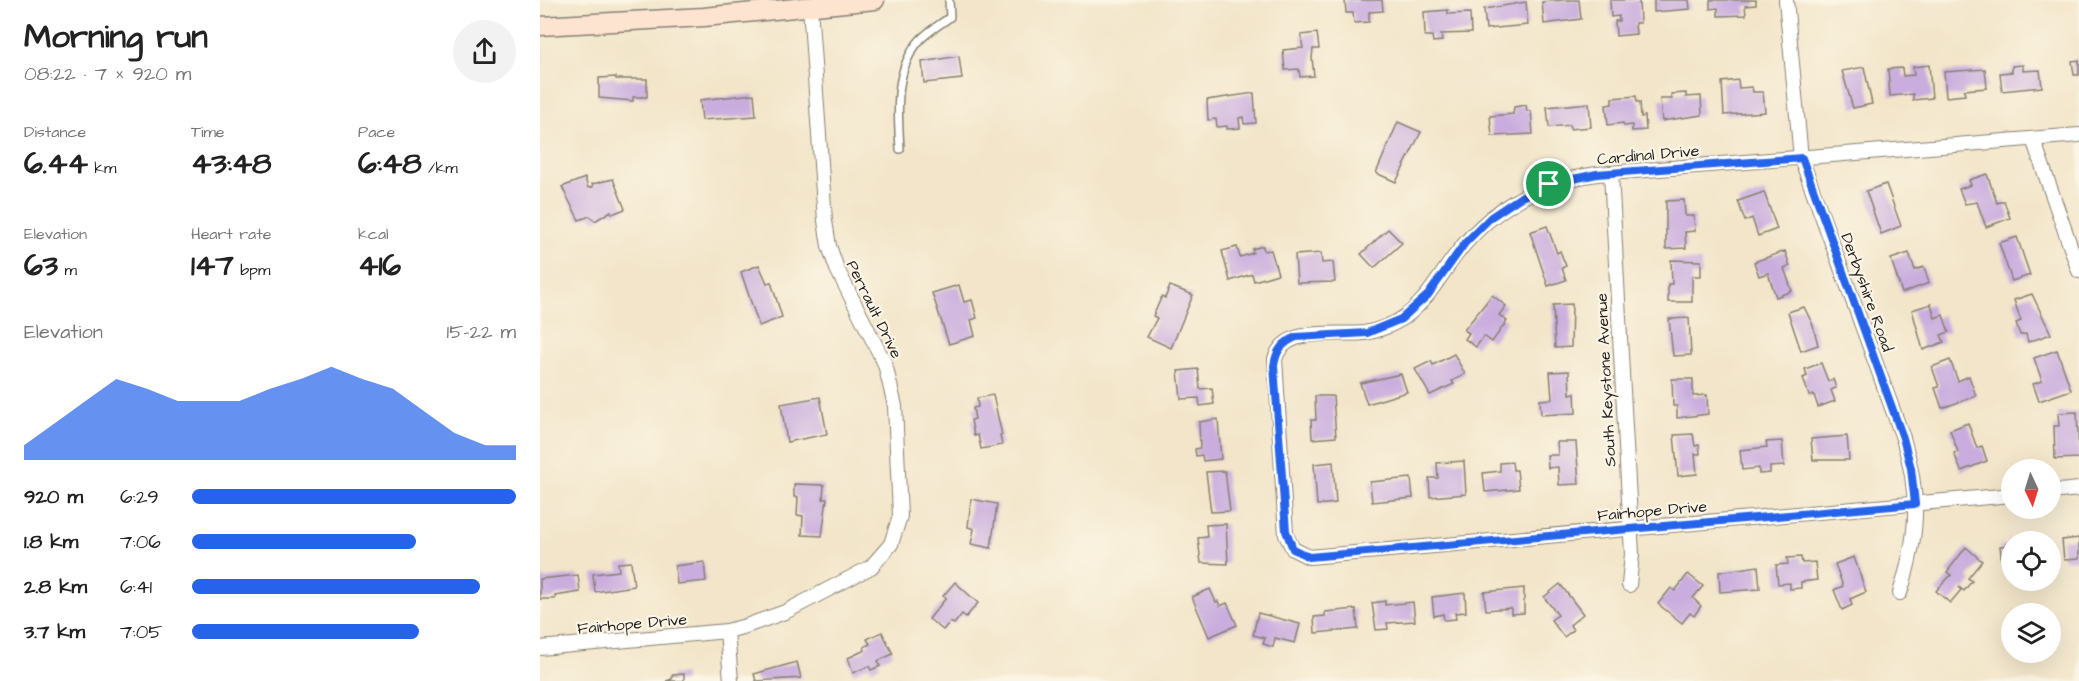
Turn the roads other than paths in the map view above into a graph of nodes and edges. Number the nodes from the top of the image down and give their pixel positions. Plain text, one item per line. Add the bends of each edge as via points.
1 (875, 0) edge
2 (949, 0) edge
3 (1786, 0) edge
4 (810, 6) junction
5 (540, 26) edge
6 (2079, 135) edge
7 (2032, 139) junction
8 (900, 149) dead end
9 (1802, 158) junction
10 (1611, 173) junction
11 (2079, 271) edge
12 (2079, 489) edge
13 (2061, 491) edge
14 (2001, 496) edge
15 (1915, 504) junction
16 (1630, 529) junction
17 (1297, 552) joint
18 (1629, 585) dead end
19 (1900, 593) dead end
20 (727, 630) junction
21 (540, 648) edge
22 (731, 681) edge

1 - 4 street
2 - 8 lane via 951,17 920,40 903,70 897,100
3 - 9 street, Derbyshire Road
4 - 5 street via 704,17
4 - 20 street, Perrault Drive via 825,227 837,269 880,352 892,388 900,516 891,544 871,567 777,615
6 - 7 street, Cardinal Drive
7 - 9 street, Cardinal Drive
7 - 11 street
9 - 10 street, Cardinal Drive
9 - 15 street, Derbyshire Road via 1903,438
10 - 16 street, South Keystone Avenue
10 - 17 street, Cardinal Drive via 1549,184 1491,217 1465,243 1424,300 1401,319 1367,333 1296,337 1281,347 1274,366 1286,531 1289,544
12 - 13 street
14 - 15 street, Fairhope Drive
15 - 16 street, Fairhope Drive
15 - 19 street, Derbyshire Road via 1914,547
16 - 17 street, Fairhope Drive via 1309,557
16 - 18 street, South Keystone Avenue
20 - 21 street, Fairhope Drive
20 - 22 street

